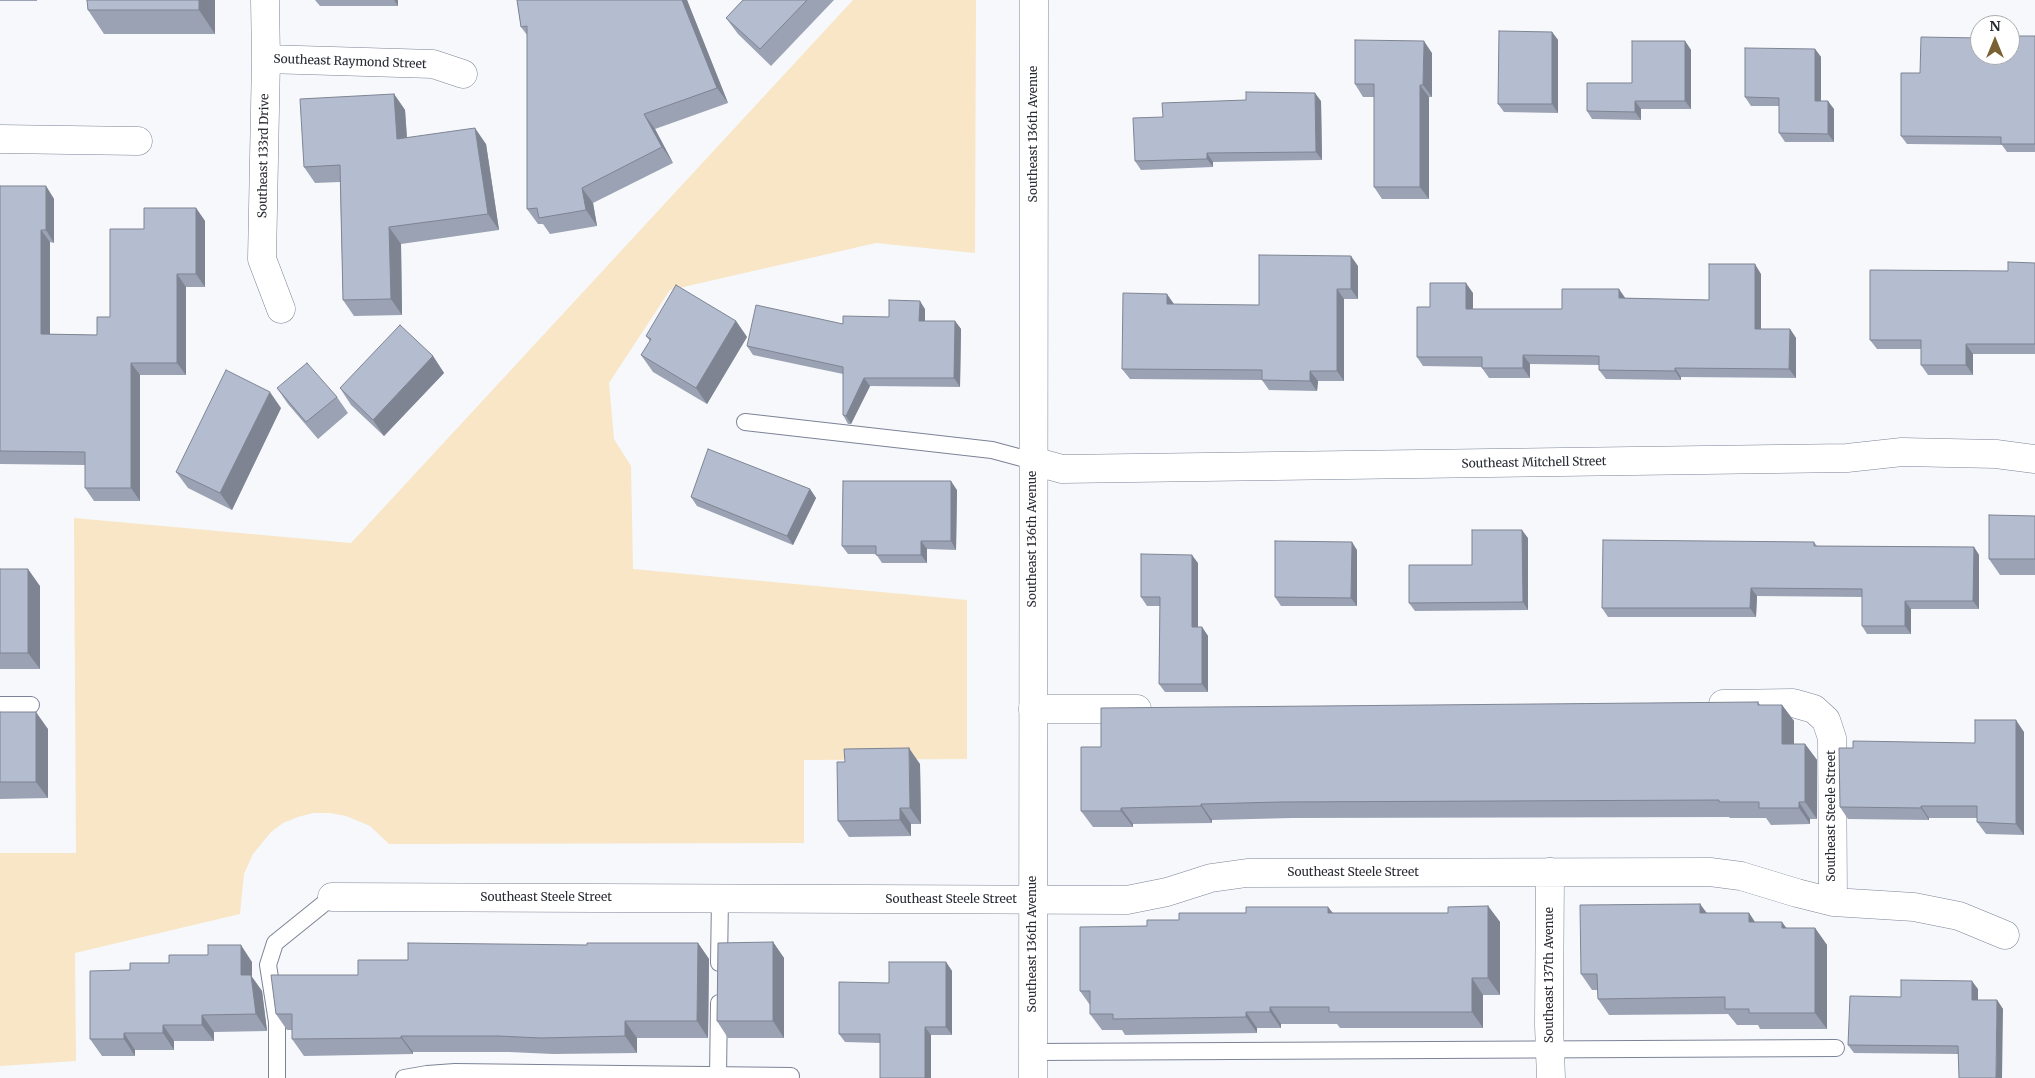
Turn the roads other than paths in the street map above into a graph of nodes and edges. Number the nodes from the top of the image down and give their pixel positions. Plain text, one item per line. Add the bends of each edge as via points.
1 (265, 0) edge
2 (1034, 0) edge
3 (266, 59) junction
4 (463, 74) dead end
5 (0, 139) edge
6 (138, 141) dead end
7 (281, 309) dead end
8 (745, 422) dead end
9 (2035, 459) edge
10 (1033, 462) junction
11 (1698, 704) edge
12 (0, 705) edge
13 (32, 705) dead end
14 (1162, 708) edge
15 (1033, 709) junction
16 (1550, 872) junction
17 (332, 897) joint
18 (720, 898) junction
19 (1032, 900) junction
20 (1833, 902) junction
21 (2005, 935) dead end
22 (1836, 1048) dead end
23 (1550, 1050) junction
24 (1033, 1065) edge
25 (718, 1076) junction
26 (791, 1076) dead end
27 (277, 1078) edge
28 (404, 1078) edge
29 (1552, 1078) edge

1 - 3 street, Southeast 133rd Drive
2 - 10 street, Southeast 136th Avenue
3 - 4 street, Southeast Raymond Street via 433,64
3 - 7 street, Southeast 133rd Drive via 262,259
5 - 6 street
8 - 10 lane via 992,450
9 - 10 street, Southeast Mitchell Street via 1996,454 1902,452 1847,458 1062,469
10 - 15 street, Southeast 136th Avenue
11 - 20 street, Southeast Steele Street via 1793,703 1814,709 1826,720 1832,738
12 - 13 lane
14 - 15 street
15 - 19 street, Southeast 136th Avenue
16 - 19 street, Southeast Steele Street via 1247,874 1211,878 1127,900
16 - 20 street, Southeast Steele Street via 1710,872 1741,876
16 - 23 street, Southeast 137th Avenue
17 - 18 street, Southeast Steele Street
17 - 27 lane via 275,944 268,965 277,1022
18 - 19 street, Southeast Steele Street
18 - 25 lane
19 - 24 street, Southeast 136th Avenue
20 - 21 street, Southeast Steele Street via 1914,907 1960,916
22 - 23 lane
23 - 24 lane
23 - 29 street, Southeast 137th Avenue
25 - 26 lane
25 - 28 lane via 454,1072

